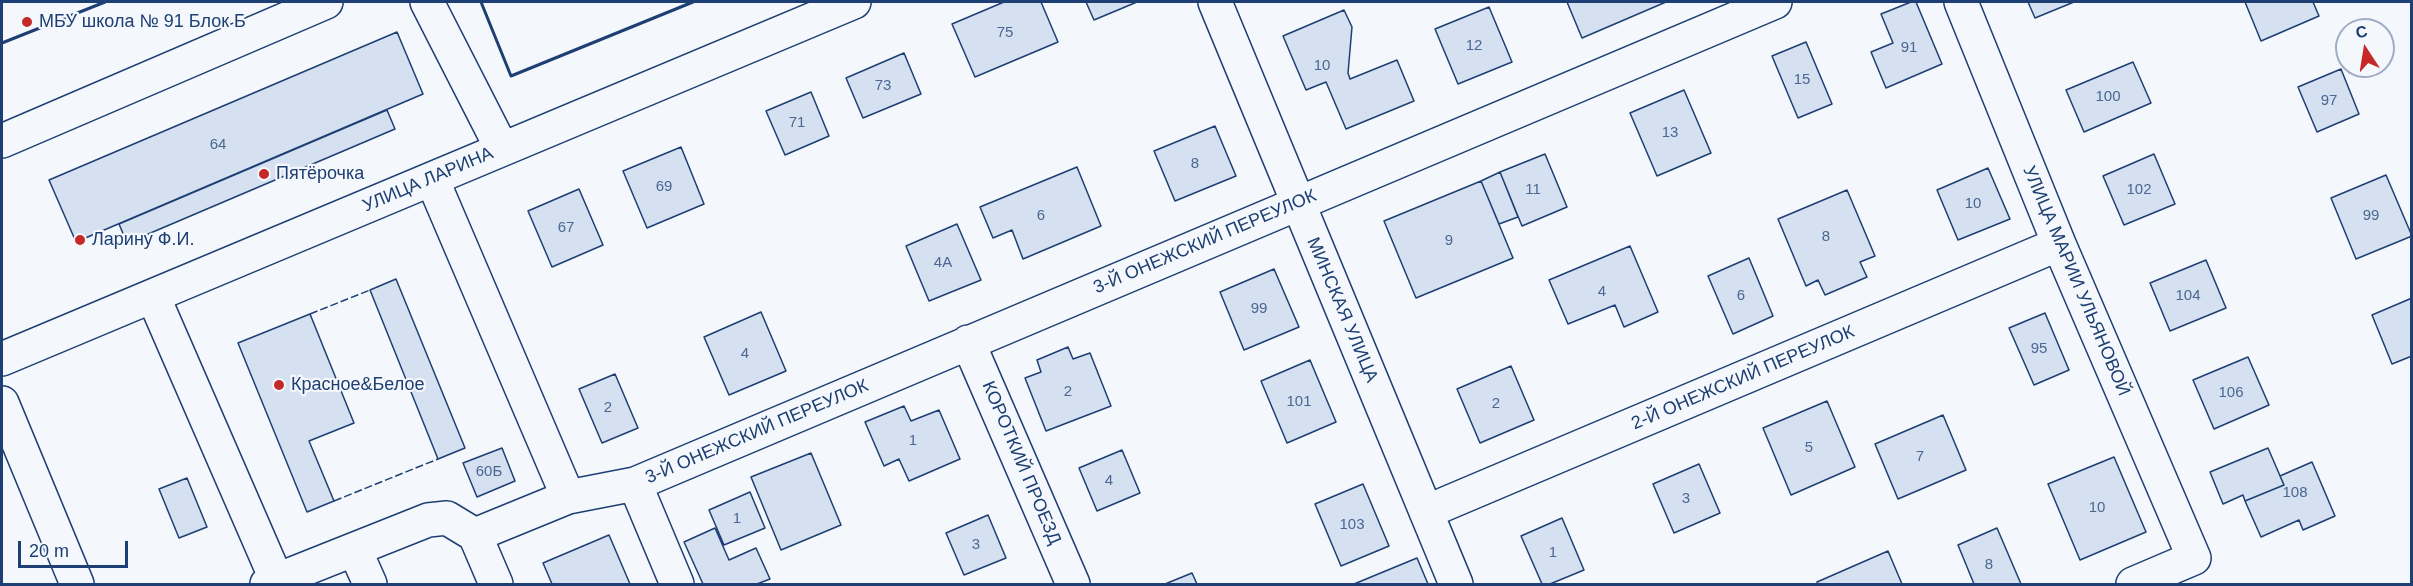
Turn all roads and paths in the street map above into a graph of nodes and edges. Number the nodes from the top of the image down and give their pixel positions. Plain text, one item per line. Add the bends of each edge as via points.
1 (326, 2) edge
2 (427, 2) edge
3 (854, 2) edge
4 (1215, 2) edge
5 (1775, 2) edge
6 (1962, 2) edge
7 (2, 141) edge
8 (502, 149) junction
9 (432, 178) junction
10 (1298, 203) junction
11 (2059, 244) junction
12 (153, 296) junction
13 (968, 342) junction
14 (2, 359) edge
15 (2, 403) edge
16 (635, 484) junction
17 (568, 497) junction
18 (1426, 512) junction
19 (475, 535) junction
20 (355, 549) junction
21 (272, 583) edge
22 (77, 585) edge
23 (370, 585) edge
24 (496, 585) edge
25 (677, 585) edge
26 (1073, 585) edge
27 (1456, 585) edge
28 (2133, 585) edge

1 - 7 street
2 - 8 street
3 - 8 street, УЛИЦА ЛАРИНА
4 - 10 street, МИНСКАЯ УЛИЦА
5 - 10 street, 3-Й ОНЕЖСКИЙ ПЕРЕУЛОК
6 - 11 street, УЛИЦА МАРИИ УЛЬЯНОВОЙ
8 - 9 street, УЛИЦА ЛАРИНА
9 - 12 street, УЛИЦА ЛАРИНА
9 - 17 street
10 - 13 street, 3-Й ОНЕЖСКИЙ ПЕРЕУЛОК
10 - 18 street, МИНСКАЯ УЛИЦА
11 - 18 street, 2-Й ОНЕЖСКИЙ ПЕРЕУЛОК
11 - 28 street, УЛИЦА МАРИИ УЛЬЯНОВОЙ via 2194,558
12 - 14 street, УЛИЦА ЛАРИНА
12 - 21 street
13 - 16 street, 3-Й ОНЕЖСКИЙ ПЕРЕУЛОК
13 - 26 street, КОРОТКИЙ ПРОЕЗД
15 - 22 street
16 - 17 street, 3-Й ОНЕЖСКИЙ ПЕРЕУЛОК
16 - 25 street
17 - 19 street, 3-Й ОНЕЖСКИЙ ПЕРЕУЛОК
18 - 27 street, МИНСКАЯ УЛИЦА
19 - 20 street via 447,518 428,520
19 - 24 street
20 - 21 street
20 - 23 street

